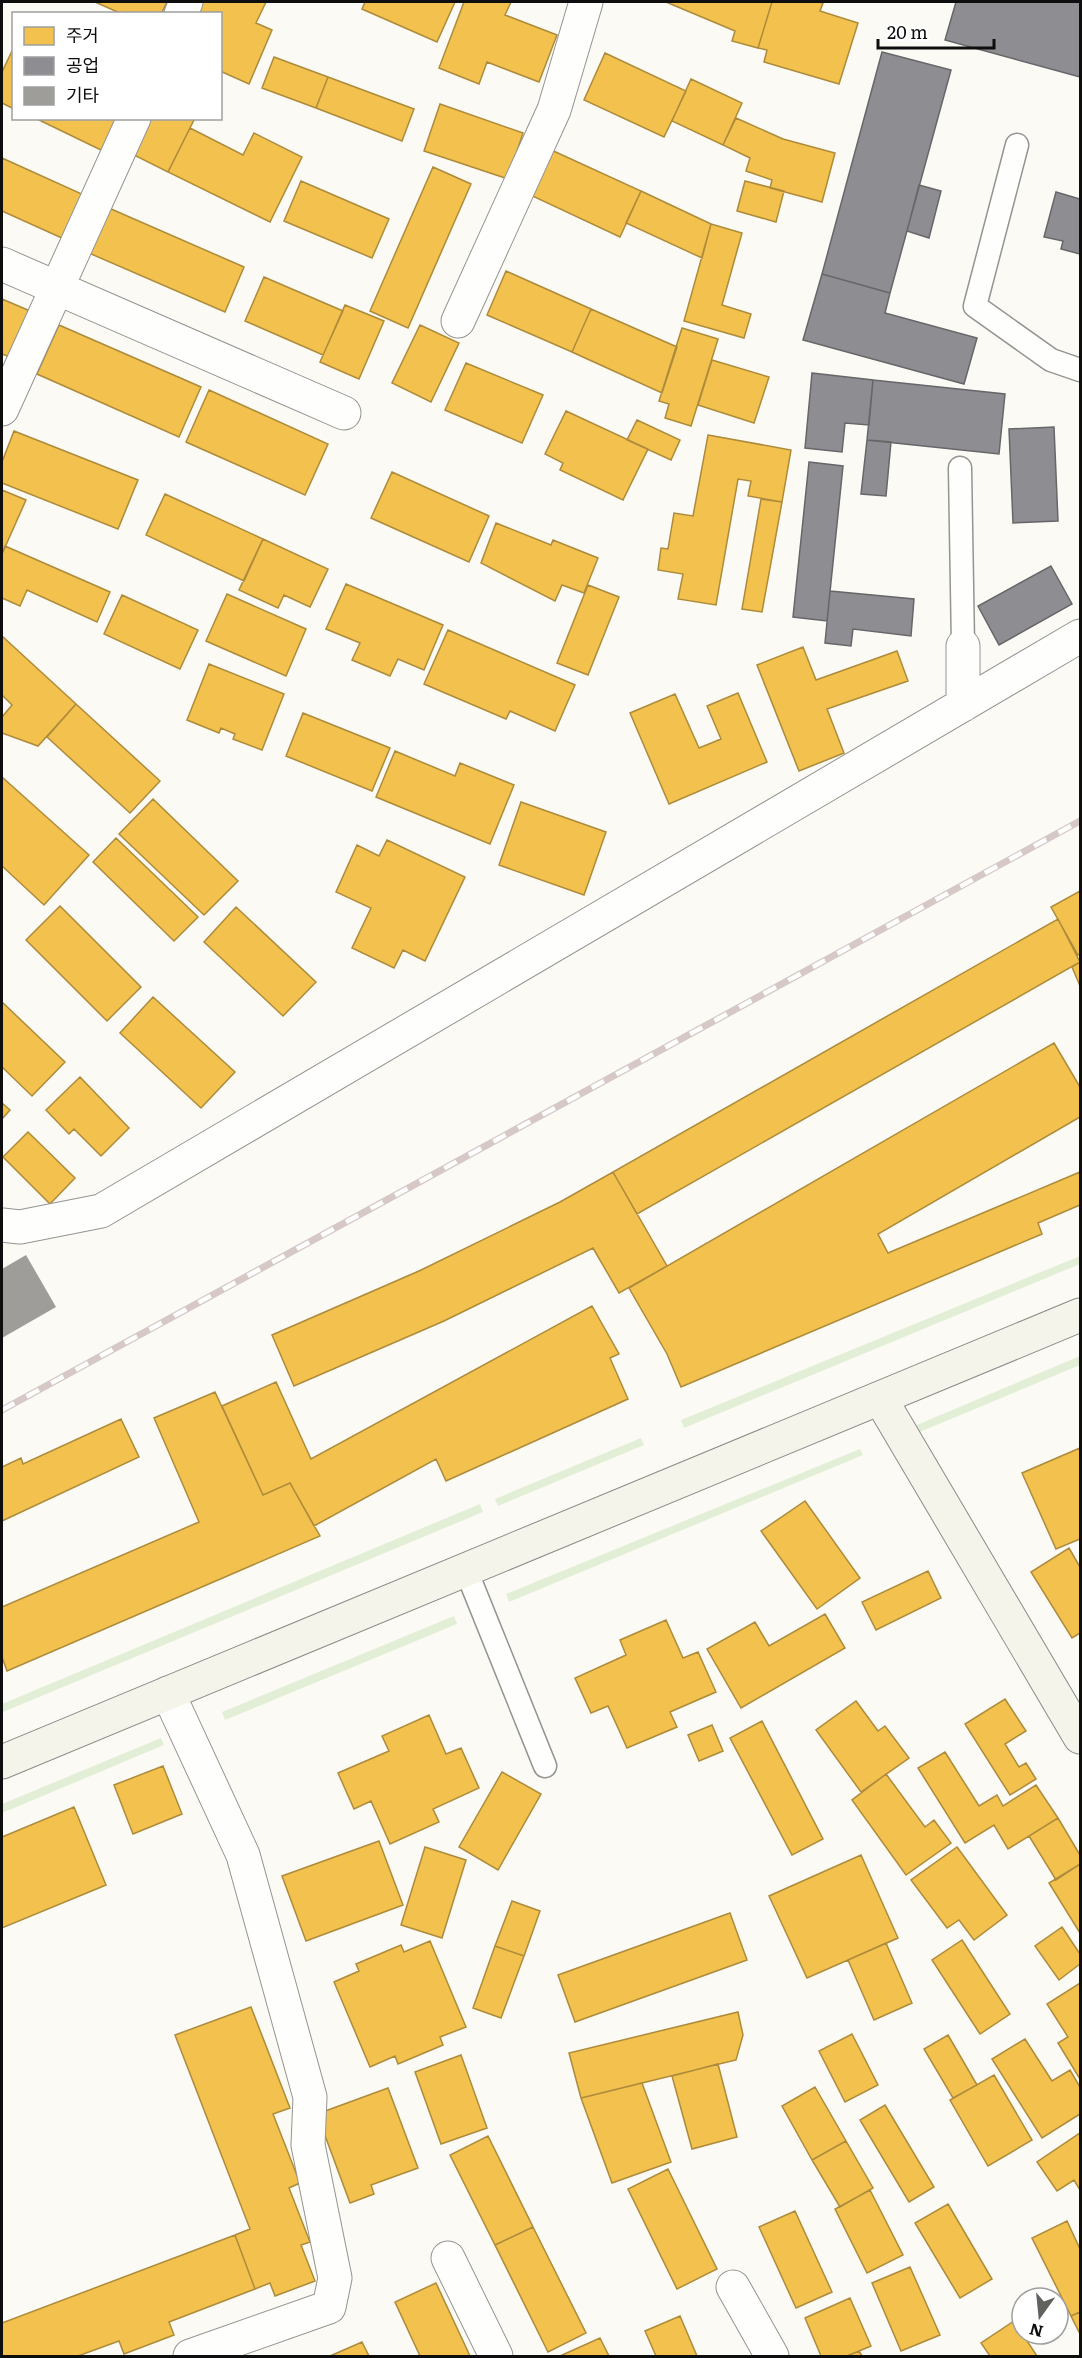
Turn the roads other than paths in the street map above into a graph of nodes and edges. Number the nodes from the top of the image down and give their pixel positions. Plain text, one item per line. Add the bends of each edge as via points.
1 (586, 2) edge
2 (133, 120) edge
3 (1017, 145) dead end
4 (2, 264) edge
5 (58, 288) junction
6 (458, 321) dead end
7 (1080, 370) edge
8 (2, 409) edge
9 (344, 413) dead end
10 (960, 468) dead end
11 (1080, 636) edge
12 (963, 646) joint
13 (963, 705) junction
14 (2, 1225) edge
15 (1080, 1315) edge
16 (880, 1398) junction
17 (466, 1570) junction
18 (168, 1693) junction
19 (1080, 1737) edge
20 (2, 1762) edge
21 (545, 1766) dead end
22 (448, 2258) dead end
23 (733, 2287) dead end
24 (190, 2356) edge
25 (496, 2356) edge
26 (772, 2356) edge

1 - 6 street via 554,110
2 - 5 street
3 - 7 lane via 975,306 1051,360
4 - 5 street
5 - 8 street
5 - 9 street
10 - 12 lane
11 - 13 street
12 - 13 street
13 - 14 street via 101,1211 20,1227
15 - 16 main road
16 - 17 main road
16 - 19 main road
17 - 18 main road
17 - 21 lane
18 - 20 main road
18 - 24 street via 243,1855 310,2097 308,2145 335,2278 329,2307
22 - 25 street
23 - 26 street

